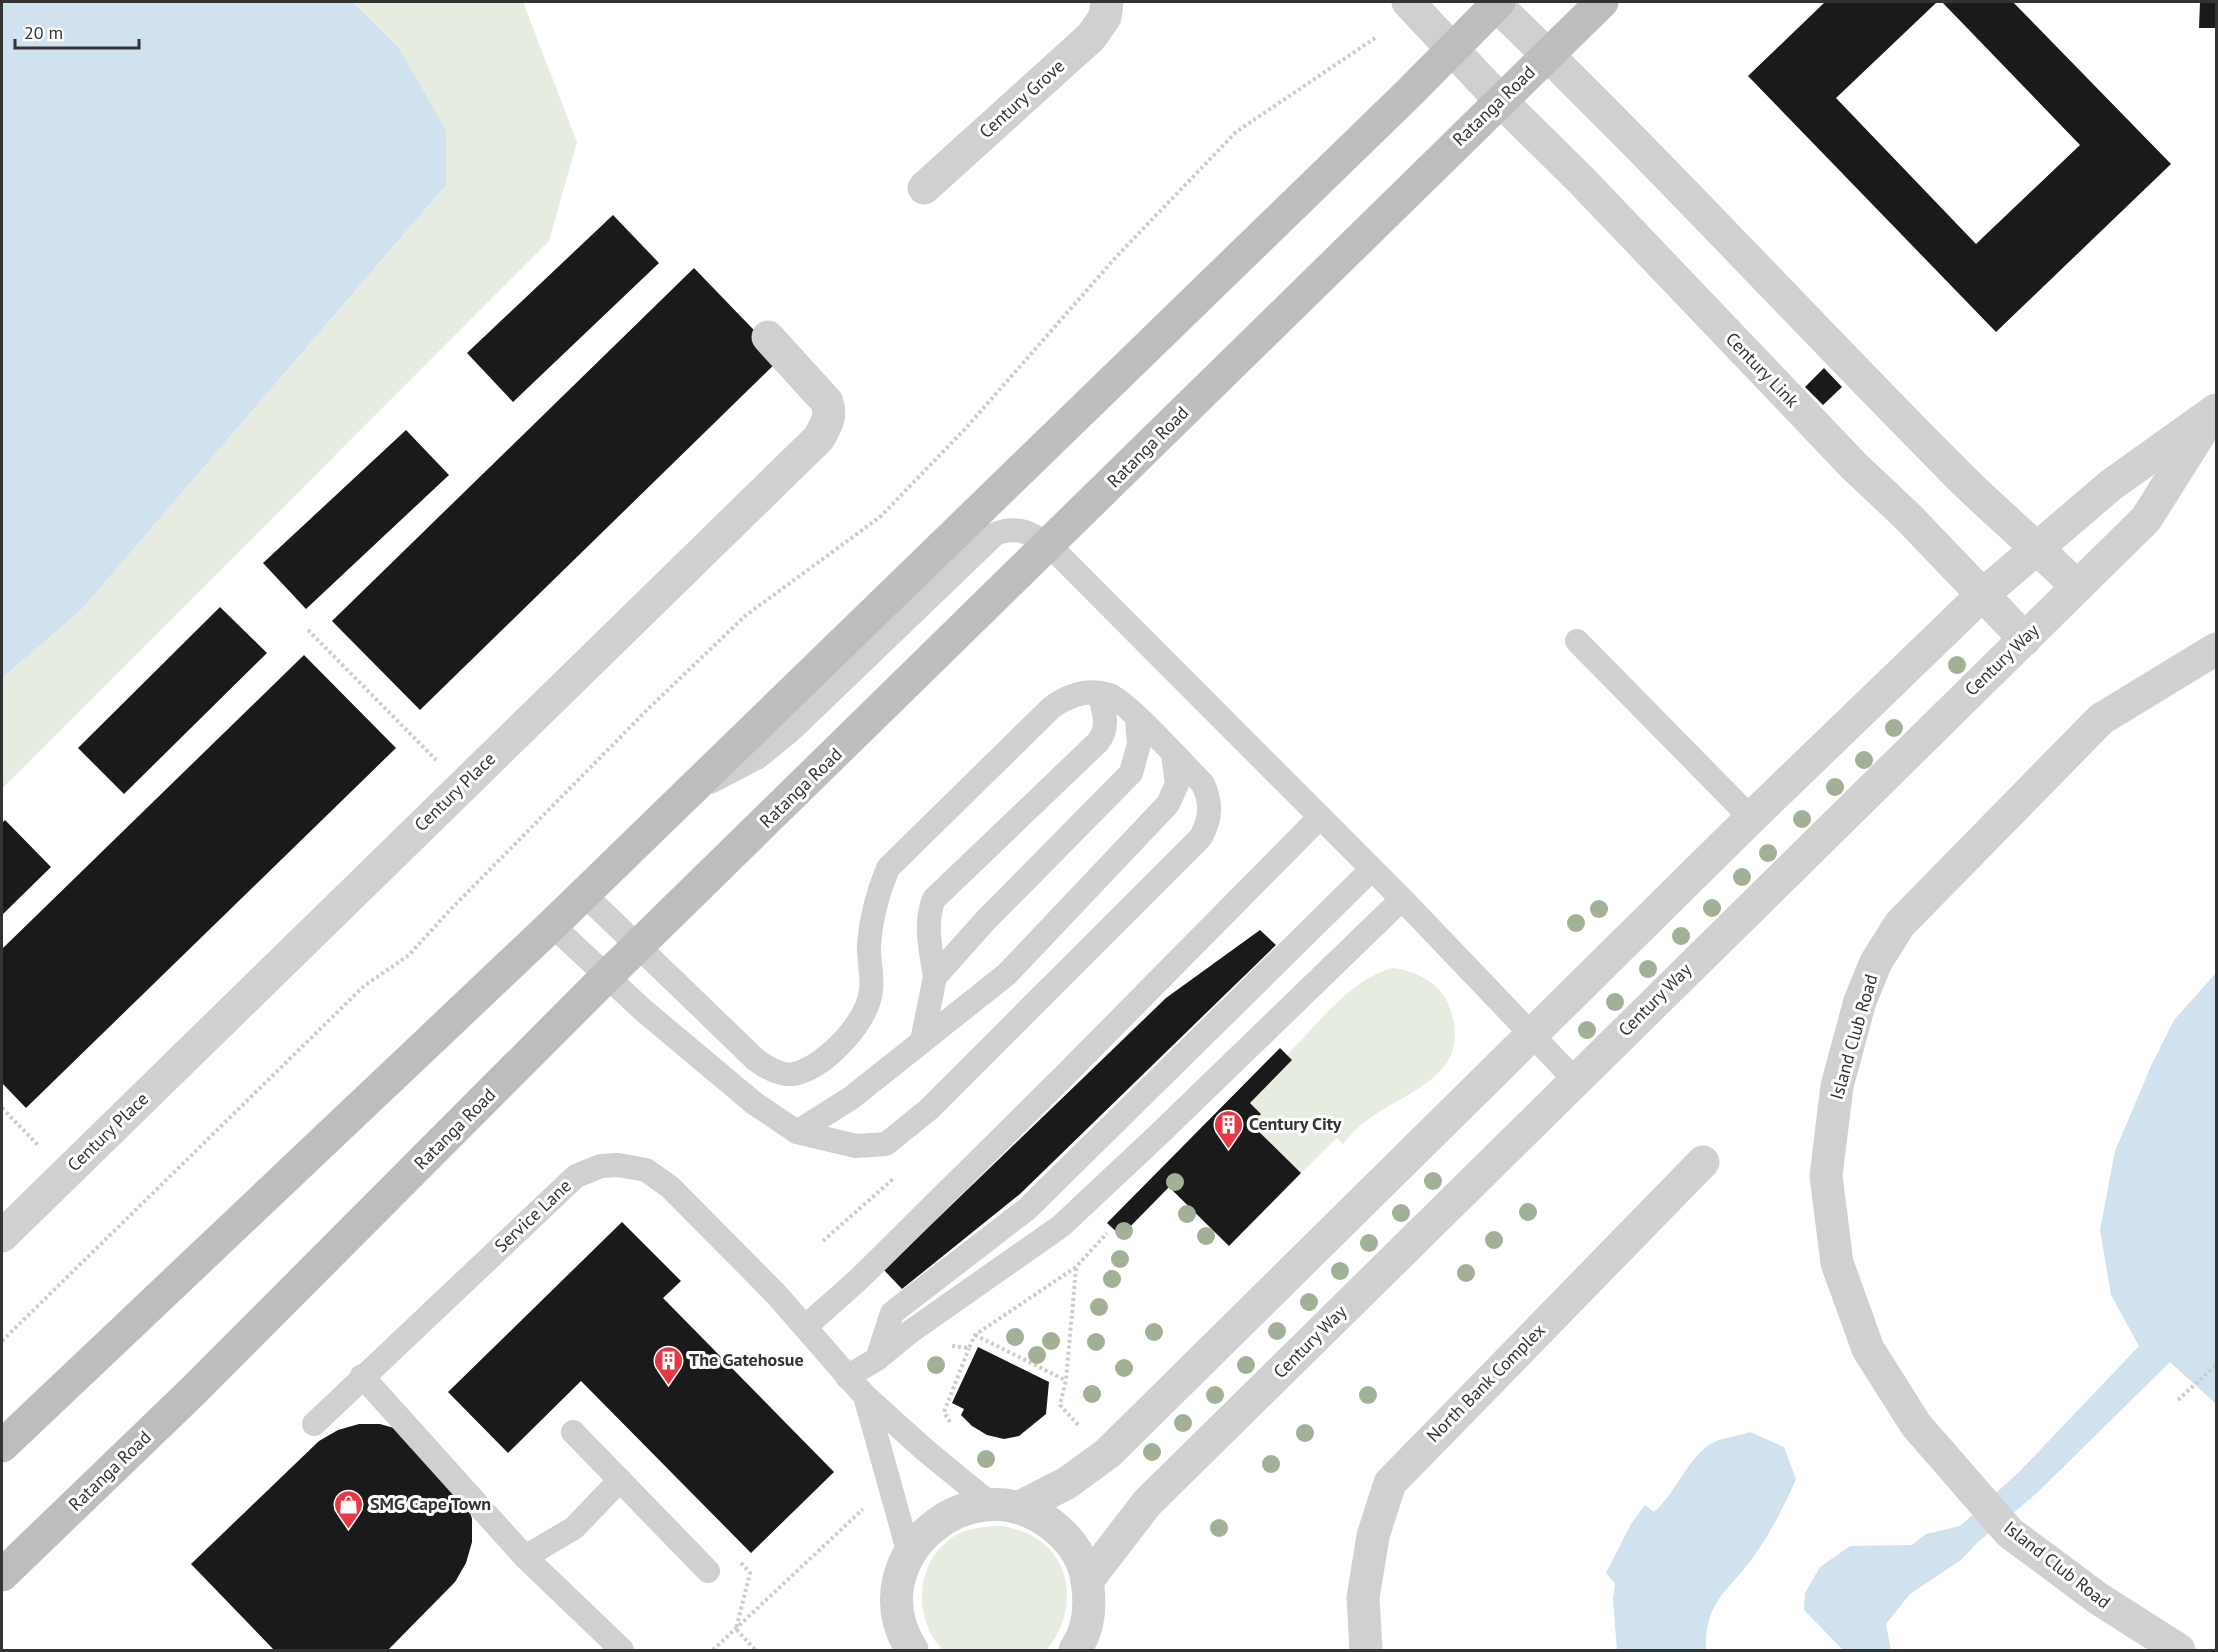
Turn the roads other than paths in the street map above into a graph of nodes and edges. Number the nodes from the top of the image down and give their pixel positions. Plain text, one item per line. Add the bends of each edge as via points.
1 (1107, 2) edge
2 (1408, 2) edge
3 (1496, 2) edge
4 (1602, 2) edge
5 (1453, 47) junction
6 (1549, 54) junction
7 (1500, 100) junction
8 (924, 188) dead end
9 (768, 337) dead end
10 (2215, 411) edge
11 (1049, 545) junction
12 (2037, 546) junction
13 (2077, 587) junction
14 (1982, 596) junction
15 (2025, 639) junction
16 (1577, 641) dead end
17 (2217, 649) edge
18 (1099, 694) junction
19 (1137, 718) junction
20 (1173, 754) junction
21 (684, 796) junction
22 (1320, 817) junction
23 (1751, 818) junction
24 (1372, 869) junction
25 (584, 894) junction
26 (1401, 899) junction
27 (552, 925) junction
28 (638, 947) junction
29 (607, 976) junction
30 (935, 977) junction
31 (1531, 1034) junction
32 (922, 1041) junction
33 (1575, 1080) junction
34 (797, 1132) junction
35 (1703, 1162) dead end
36 (2, 1236) edge
37 (805, 1327) junction
38 (877, 1359) junction
39 (362, 1376) junction
40 (847, 1377) junction
41 (865, 1396) junction
42 (314, 1424) dead end
43 (573, 1432) dead end
44 (2, 1446) edge
45 (620, 1480) junction
46 (1005, 1506) junction
47 (909, 1554) junction
48 (525, 1557) junction
49 (708, 1571) dead end
50 (2, 1575) edge
51 (1087, 1581) junction
52 (900, 1621) junction
53 (1081, 1645) edge
54 (622, 1650) edge
55 (883, 1650) edge
56 (912, 1650) edge
57 (1366, 1650) edge
58 (2179, 1650) edge

1 - 8 street, Century Grove via 1105,17 1091,37
2 - 5 street, Century Link
3 - 5 main road
3 - 6 street
4 - 6 main road, Ratanga Road
5 - 7 street, Century Link
5 - 21 main road
6 - 7 main road, Ratanga Road
6 - 12 street via 1954,471
7 - 11 main road, Ratanga Road
7 - 14 street, Century Link
9 - 36 street, Century Place via 827,402 828,421 819,438
10 - 12 street, Century Way via 2111,485
10 - 13 street, Century Way via 2145,519
11 - 21 lane via 1024,530 1007,529 995,534 789,732 758,757
11 - 22 lane
11 - 28 main road, Ratanga Road
12 - 13 street
12 - 14 street, Century Way
13 - 15 street, Century Way
14 - 15 street, Century Link
14 - 23 street, Century Way
15 - 33 street, Century Way
16 - 23 lane
17 - 58 street, Island Club Road via 2101,719 1900,924 1876,962 1860,1001 1836,1086 1826,1176 1837,1263 1868,1349 1916,1425 2010,1533 2099,1599
18 - 19 lane via 1118,699
18 - 28 lane via 1078,693 1052,707 888,868 875,905 869,944 871,991 852,1035 797,1074 776,1072 756,1060
18 - 30 lane via 1106,722 1102,737 934,899 929,945
19 - 20 lane
19 - 30 lane via 1139,744 1131,773
20 - 32 lane via 1177,784 1168,804 1007,974
20 - 34 lane via 1203,784 1209,799 1207,825 1201,837 928,1110 886,1144 856,1146
21 - 25 main road
22 - 24 lane
22 - 37 lane via 1058,1082 859,1279
23 - 31 street, Century Way
24 - 26 lane
24 - 38 lane via 1027,1209 892,1313
25 - 27 main road
25 - 28 lane
26 - 31 lane
26 - 38 lane via 1061,1226
27 - 29 lane
27 - 44 main road
28 - 29 main road, Ratanga Road
29 - 34 lane via 754,1103
29 - 50 main road, Ratanga Road via 192,1392
30 - 32 lane
31 - 33 lane
31 - 46 street, Century Way via 1108,1453 1067,1483
32 - 34 lane via 851,1098
33 - 51 street, Century Way via 1147,1503
35 - 57 street, North Bank Complex via 1390,1483 1373,1536 1363,1598
37 - 39 lane, Service Lane via 670,1187 646,1170 601,1166 576,1176
37 - 40 lane, Service Lane
38 - 40 lane
39 - 42 lane, Service Lane
39 - 48 lane
40 - 41 lane, Service Lane
41 - 46 lane, Service Lane via 925,1450
41 - 47 lane, Service Lane
43 - 45 lane
45 - 48 lane via 574,1528
45 - 49 lane
46 - 47 street, Century Way via 962,1509 944,1518 928,1530
46 - 51 street via 1043,1518 1063,1534 1078,1556
47 - 52 street, Century Way via 899,1582
48 - 54 lane
51 - 53 street via 1090,1601
52 - 55 street
52 - 56 street

